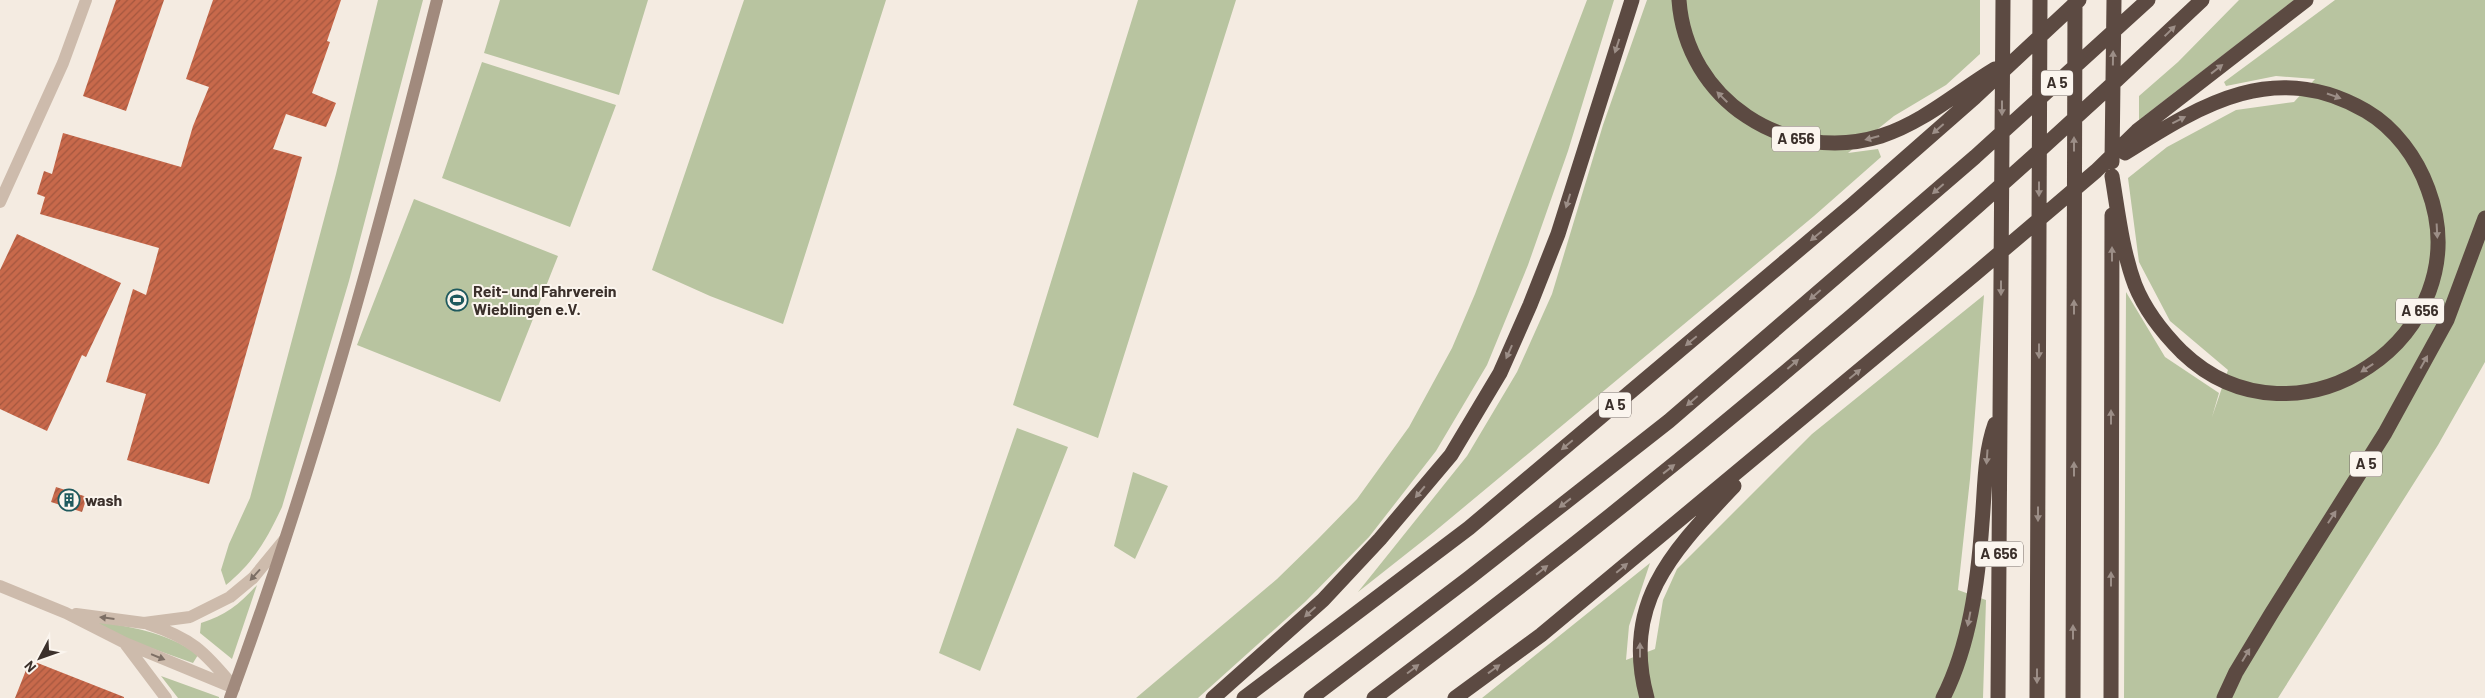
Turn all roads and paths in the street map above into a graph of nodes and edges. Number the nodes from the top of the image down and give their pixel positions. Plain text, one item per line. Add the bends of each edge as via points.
1 (86, 0) edge
2 (437, 0) edge
3 (1632, 0) edge
4 (1679, 0) edge
5 (1998, 0) edge
6 (2003, 0) edge
7 (2040, 0) edge
8 (2075, 0) edge
9 (2079, 0) edge
10 (2114, 0) edge
11 (2202, 0) edge
12 (2306, 0) edge
13 (2143, 5) edge
14 (2003, 24) junction
15 (2016, 58) junction
16 (2137, 138) junction
17 (2112, 176) junction
18 (0, 202) edge
19 (2485, 218) edge
20 (2000, 410) junction
21 (1778, 439) junction
22 (286, 537) junction
23 (0, 586) edge
24 (66, 613) junction
25 (144, 623) junction
26 (124, 643) junction
27 (232, 693) edge
28 (166, 698) edge
29 (1213, 698) edge
30 (1244, 698) edge
31 (1311, 698) edge
32 (1374, 698) edge
33 (1455, 698) edge
34 (1647, 698) edge
35 (1942, 698) edge
36 (1998, 698) edge
37 (2037, 698) edge
38 (2073, 698) edge
39 (2111, 698) edge
40 (2224, 698) edge

1 - 18 street via 64,63
2 - 22 main road via 346,346
3 -> 29 highway via 1558,234 1500,373 1451,454 1380,539 1323,600
15 -> 4 highway, A 656 via 1975,81 1930,113 1882,135 1838,144 1793,139 1752,121 1717,92 1693,55 1685,34
5 - 14 highway
6 - 14 highway
7 -> 37 highway, A 656
38 -> 8 highway
9 - 15 highway
17 -> 10 highway
32 -> 11 highway, A 5 via 1485,615 1696,447 1975,209
16 -> 12 highway
13 -> 31 highway, A 5 via 1975,157 1669,421
14 -> 20 highway
15 -> 30 highway, A 5 via 1852,205 1469,528
16 -> 17 highway, A 656 via 2230,97 2264,88 2321,91 2375,116 2396,135 2410,154 2423,174 2434,204 2437,253 2434,275 2427,297 2410,328 2392,348 2364,370 2333,386 2309,392 2258,392 2209,373 2170,340 2152,317 2136,286 2126,252
21 -> 16 highway, A 656
39 -> 17 highway
40 -> 19 highway, A 5 via 2271,614 2390,424 2447,320
20 -> 35 highway via 1988,443 1981,543 1969,622 1949,686
20 - 36 highway, A 656
33 -> 21 highway via 1541,635
34 -> 21 highway via 1640,645 1653,586 1664,566 1697,525
22 -> 25 street via 253,578 230,597 190,617
22 - 27 main road
23 - 24 street
25 -> 24 street
24 - 26 street
25 - 27 street via 174,632 196,645
26 -> 27 street
26 - 28 street

